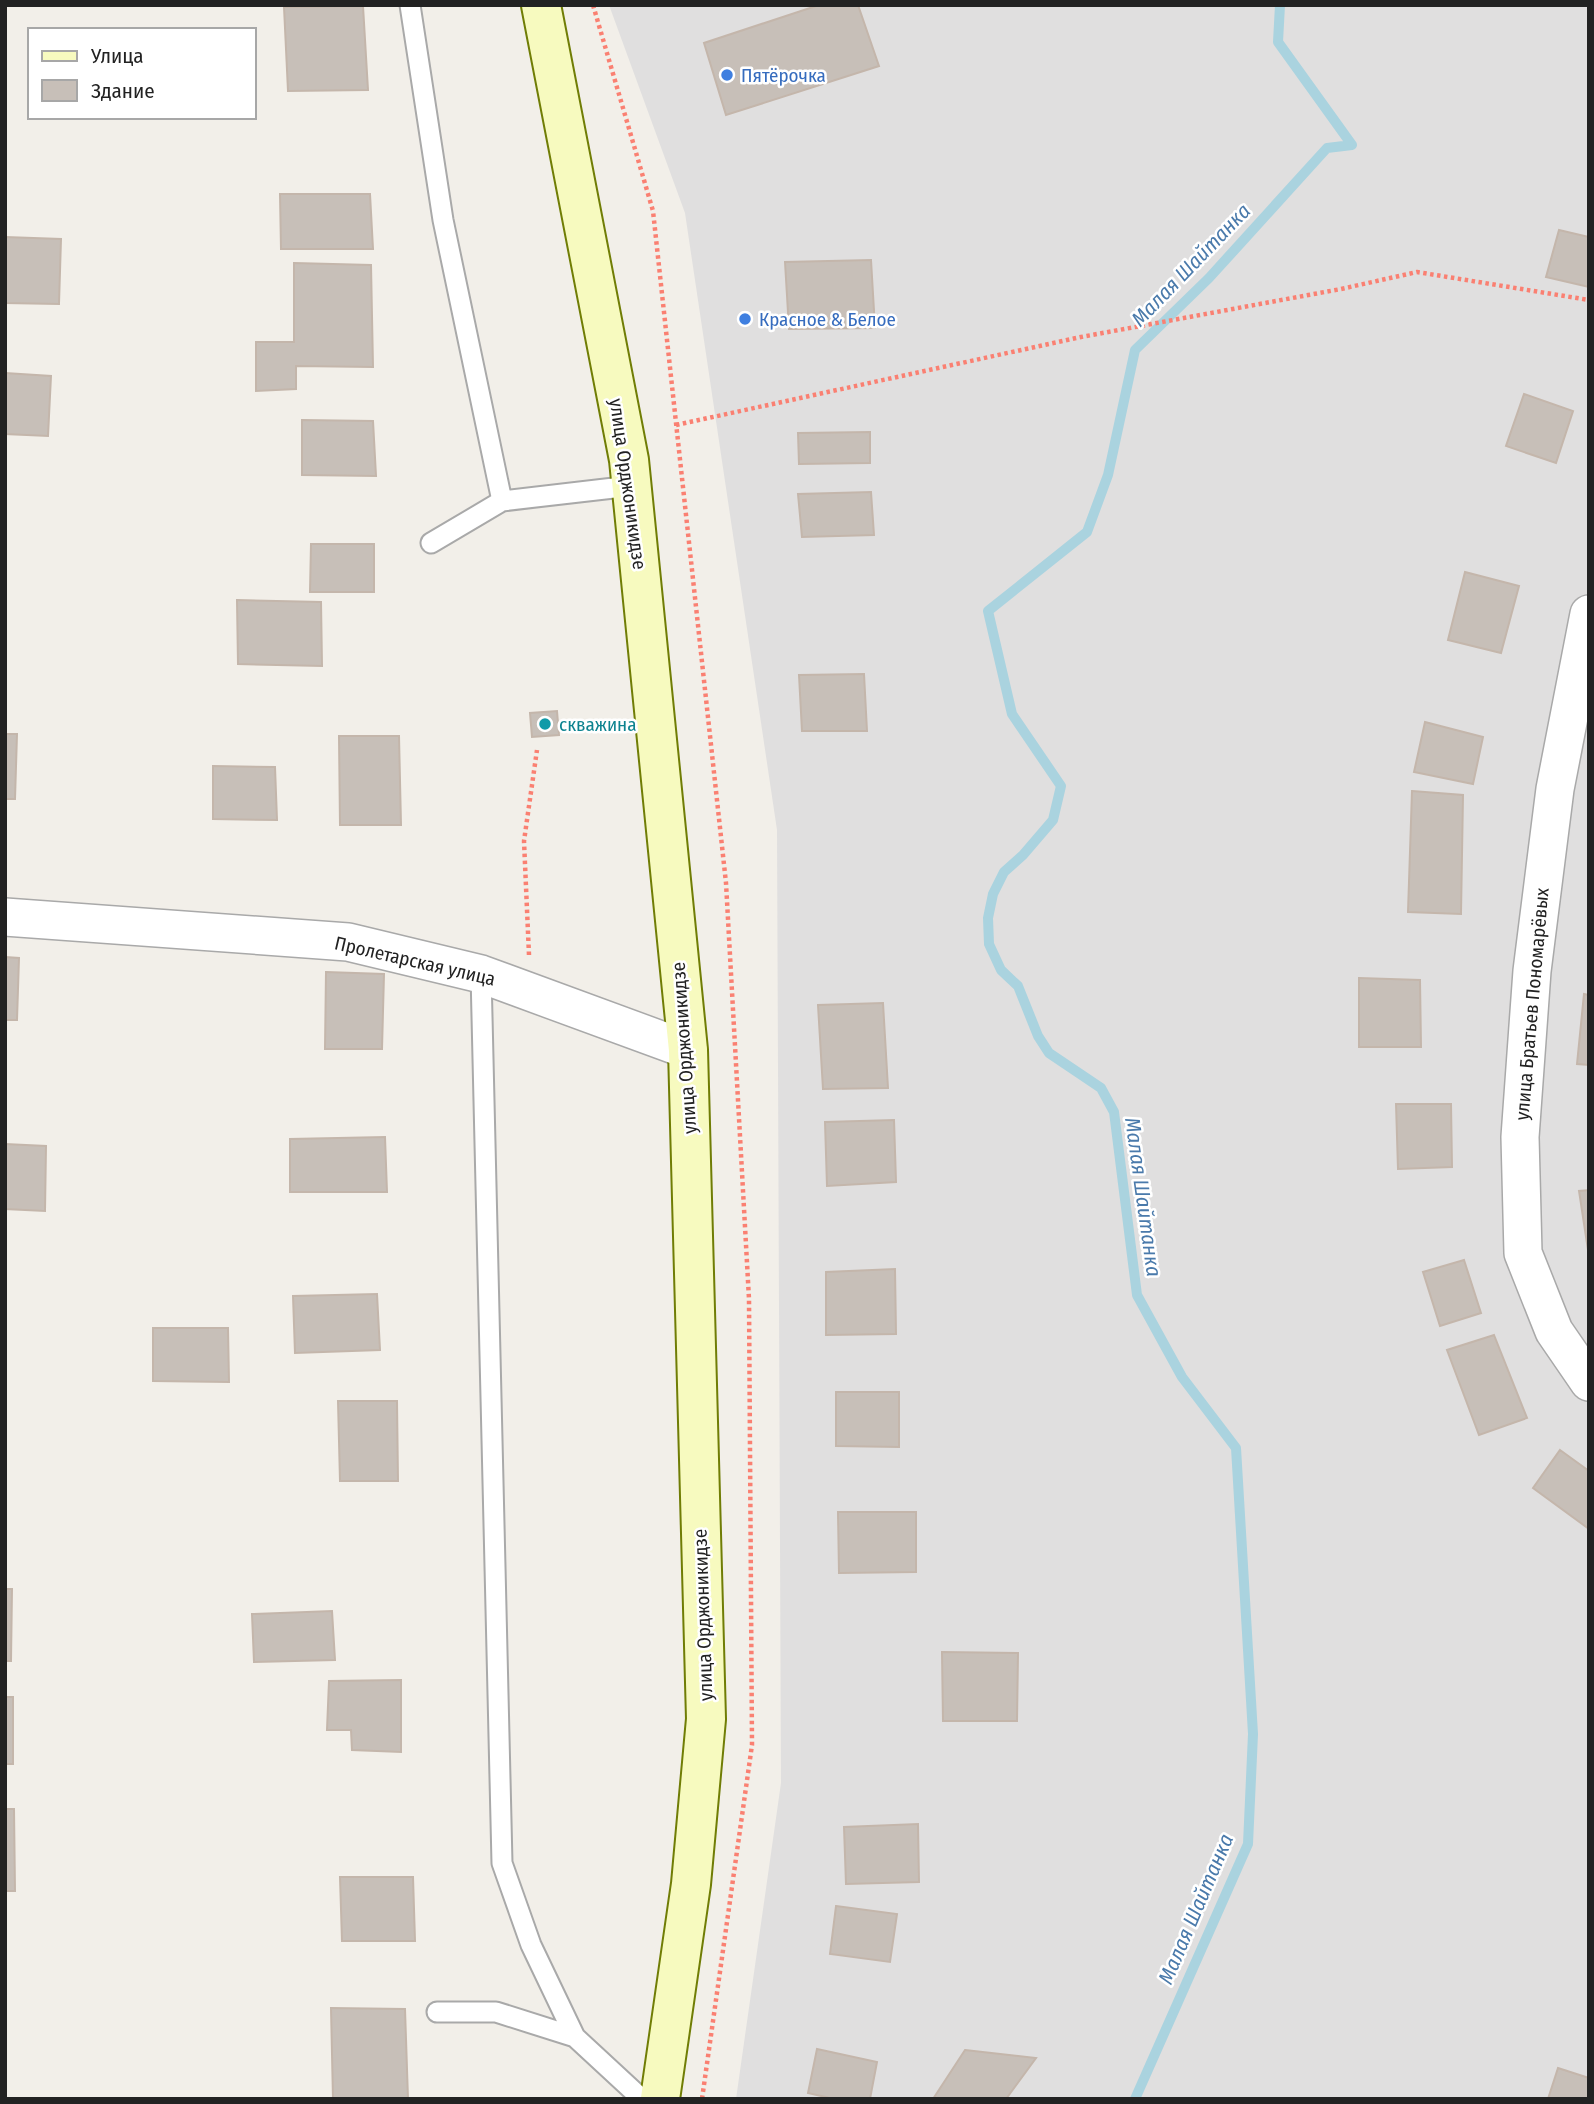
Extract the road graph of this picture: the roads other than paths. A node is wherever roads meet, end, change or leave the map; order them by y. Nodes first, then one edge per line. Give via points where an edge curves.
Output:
1 (410, 5) edge
2 (541, 5) edge
3 (631, 486) junction
4 (502, 501) junction
5 (431, 543) dead end
6 (1589, 614) edge
7 (5, 917) edge
8 (481, 974) junction
9 (688, 1050) junction
10 (1589, 1382) edge
11 (437, 2012) dead end
12 (575, 2037) junction
13 (642, 2099) edge
14 (660, 2099) edge

1 - 4 lane via 443,220
2 - 3 main road, улица Орджоникидзе
3 - 4 lane
3 - 9 main road, улица Орджоникидзе
4 - 5 lane
6 - 10 street, улица Братьев Пономарёвых via 1555,789 1532,971 1520,1137 1523,1253 1554,1331
7 - 8 street, Пролетарская улица via 348,942
8 - 9 street, Пролетарская улица
8 - 12 lane via 502,1863 531,1945
9 - 14 main road, улица Орджоникидзе via 706,1719 691,1884
11 - 12 lane via 496,2012
12 - 13 lane

